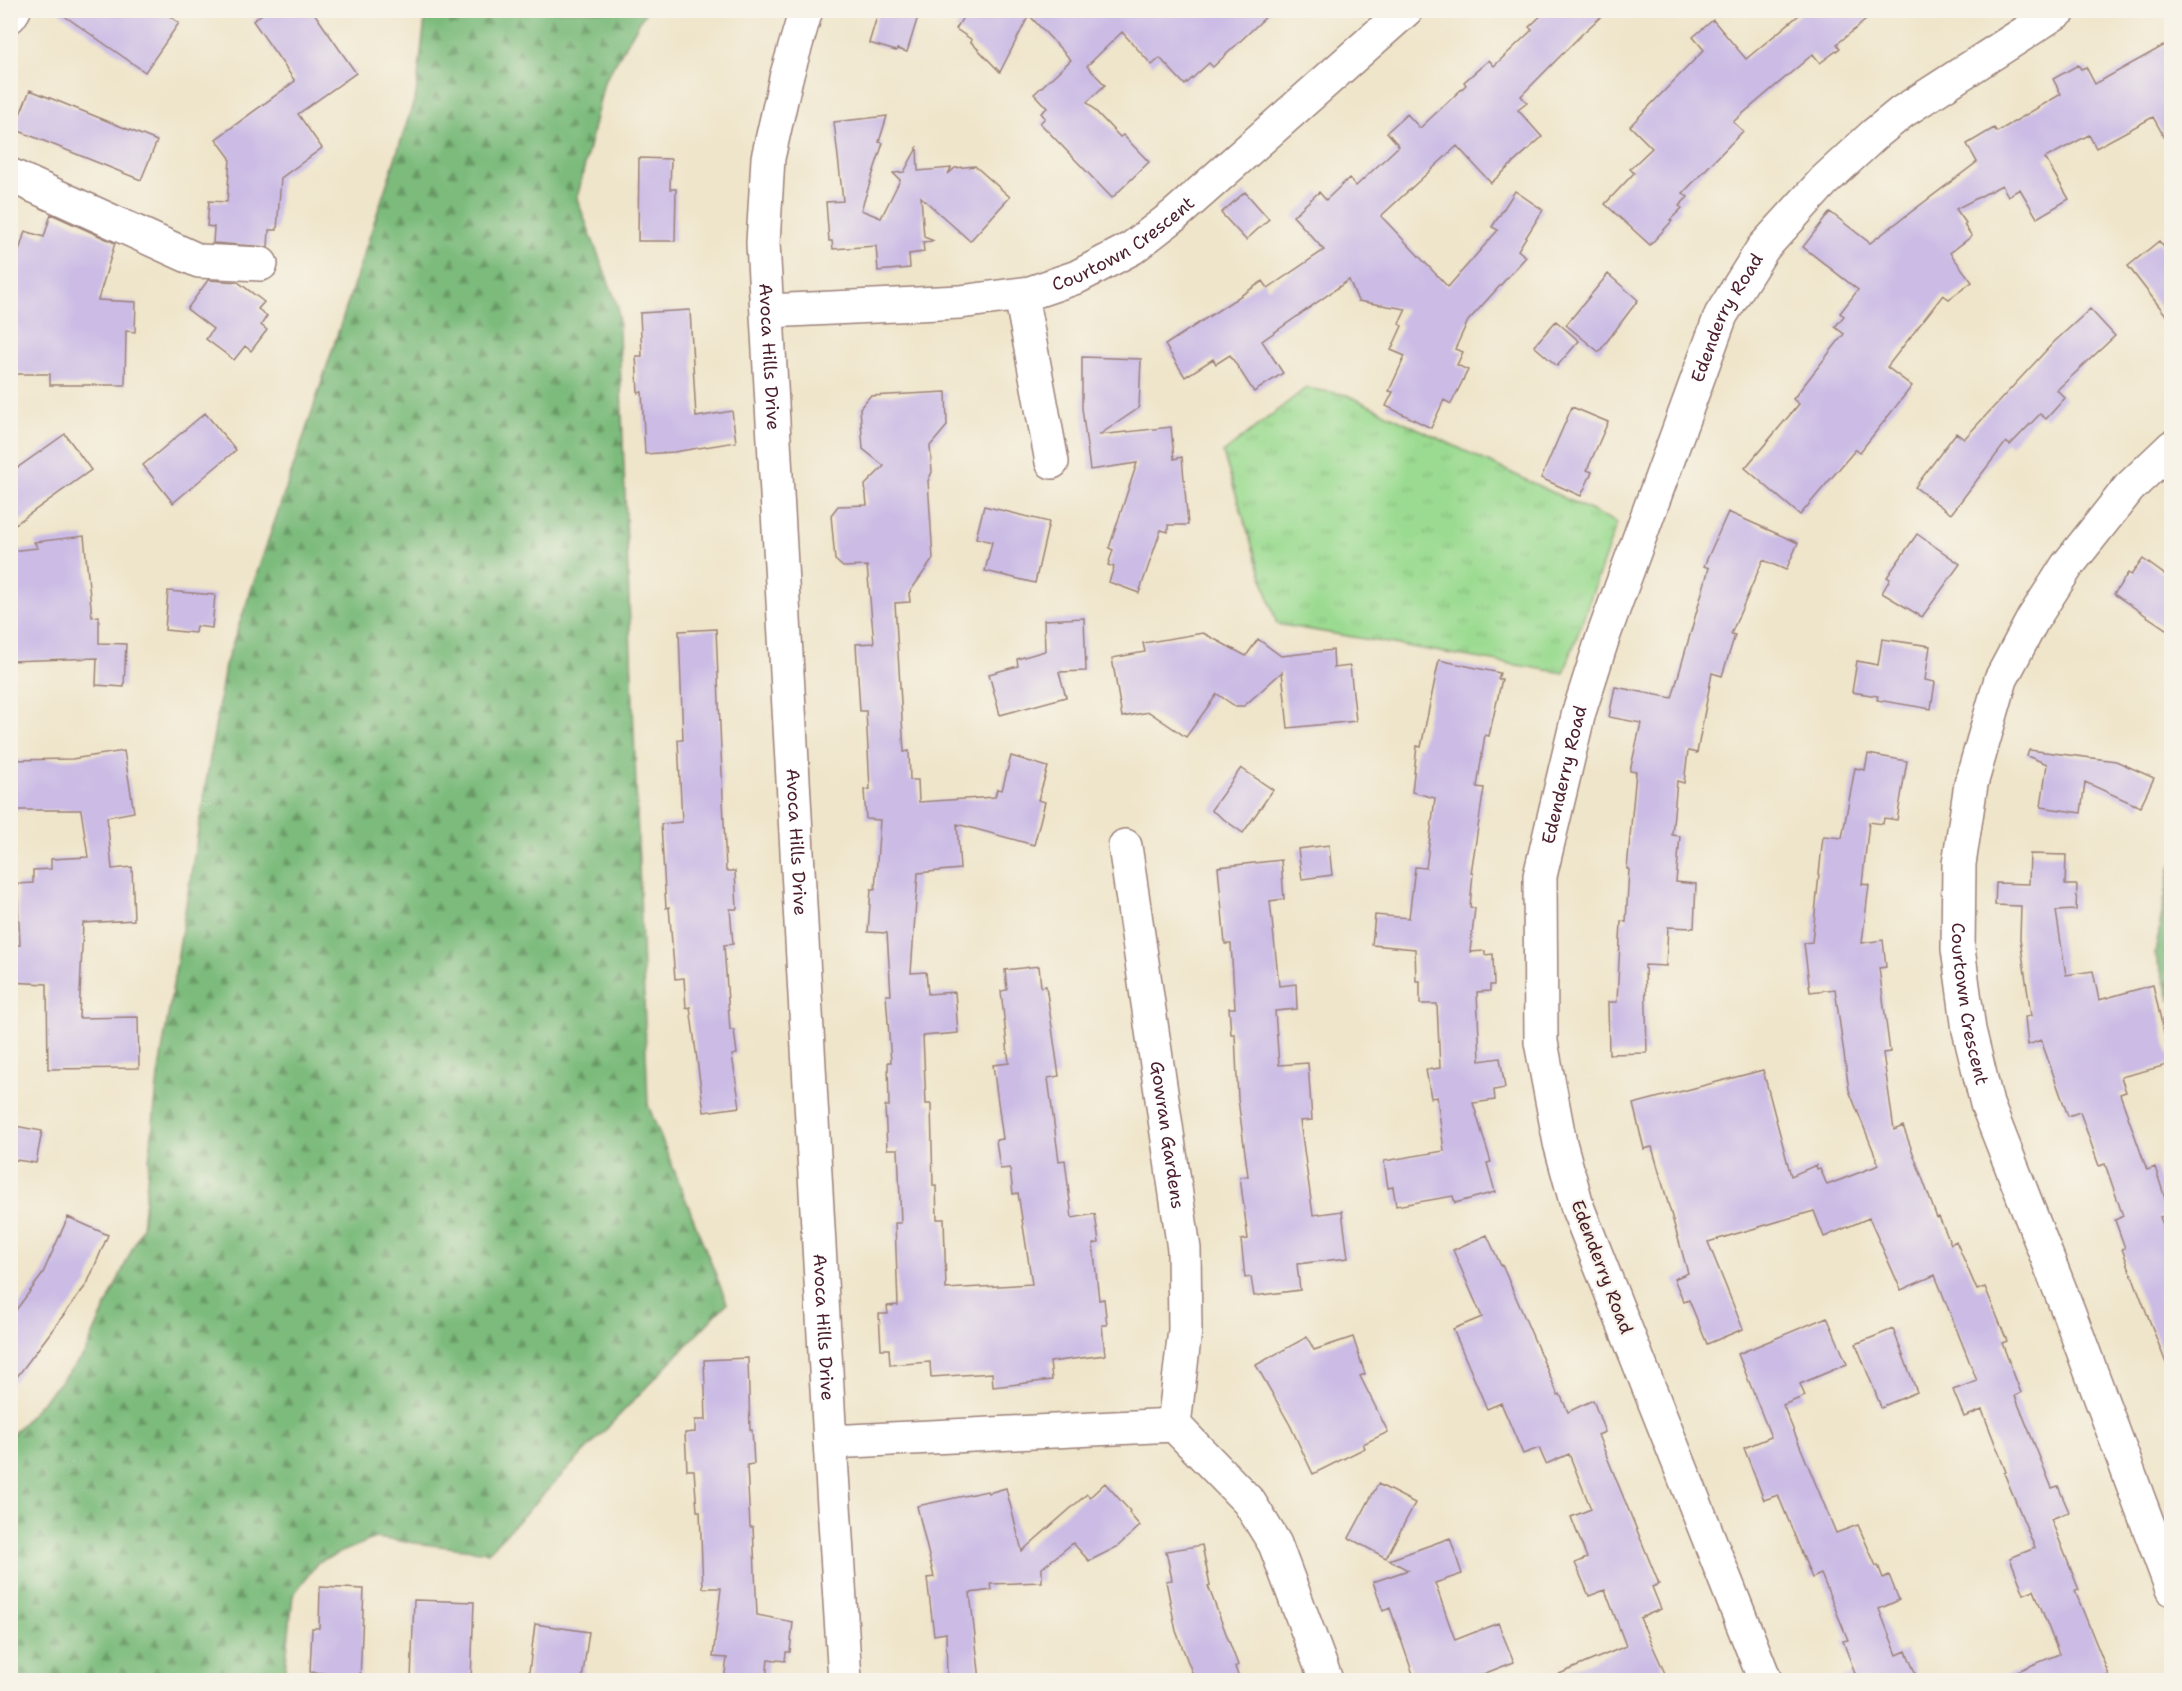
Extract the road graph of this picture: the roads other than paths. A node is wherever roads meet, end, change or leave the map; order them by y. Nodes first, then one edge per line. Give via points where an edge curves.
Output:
1 (14, 10) edge
2 (806, 10) edge
3 (1406, 10) edge
4 (2060, 10) edge
5 (10, 16) edge
6 (10, 175) edge
7 (261, 264) dead end
8 (1021, 295) junction
9 (768, 311) junction
10 (2172, 447) edge
11 (1052, 462) dead end
12 (1125, 846) dead end
13 (1174, 1425) junction
14 (830, 1442) junction
15 (2172, 1589) edge
16 (845, 1680) edge
17 (1326, 1680) edge
18 (1765, 1680) edge

1 - 5 street
2 - 9 street, Avoca Hills Drive via 768,158 763,243
3 - 8 street, Courtown Crescent via 1176,214 1132,248 1054,286
4 - 18 street, Edenderry Road via 1902,112 1875,134 1824,181 1763,248 1720,315 1602,637 1579,712 1540,876 1541,1042 1560,1143 1578,1209
6 - 7 street via 199,261
8 - 9 street, Courtown Crescent via 960,302
8 - 11 street
9 - 14 street, Avoca Hills Drive
10 - 15 street, Courtown Crescent via 2129,488 2067,566 2001,679 1970,795 1959,864 1958,949 1969,1030 1987,1104
12 - 13 street, Gowran Gardens via 1184,1249 1185,1330
13 - 14 street
13 - 17 street via 1249,1502 1275,1544
14 - 16 street, Avoca Hills Drive

